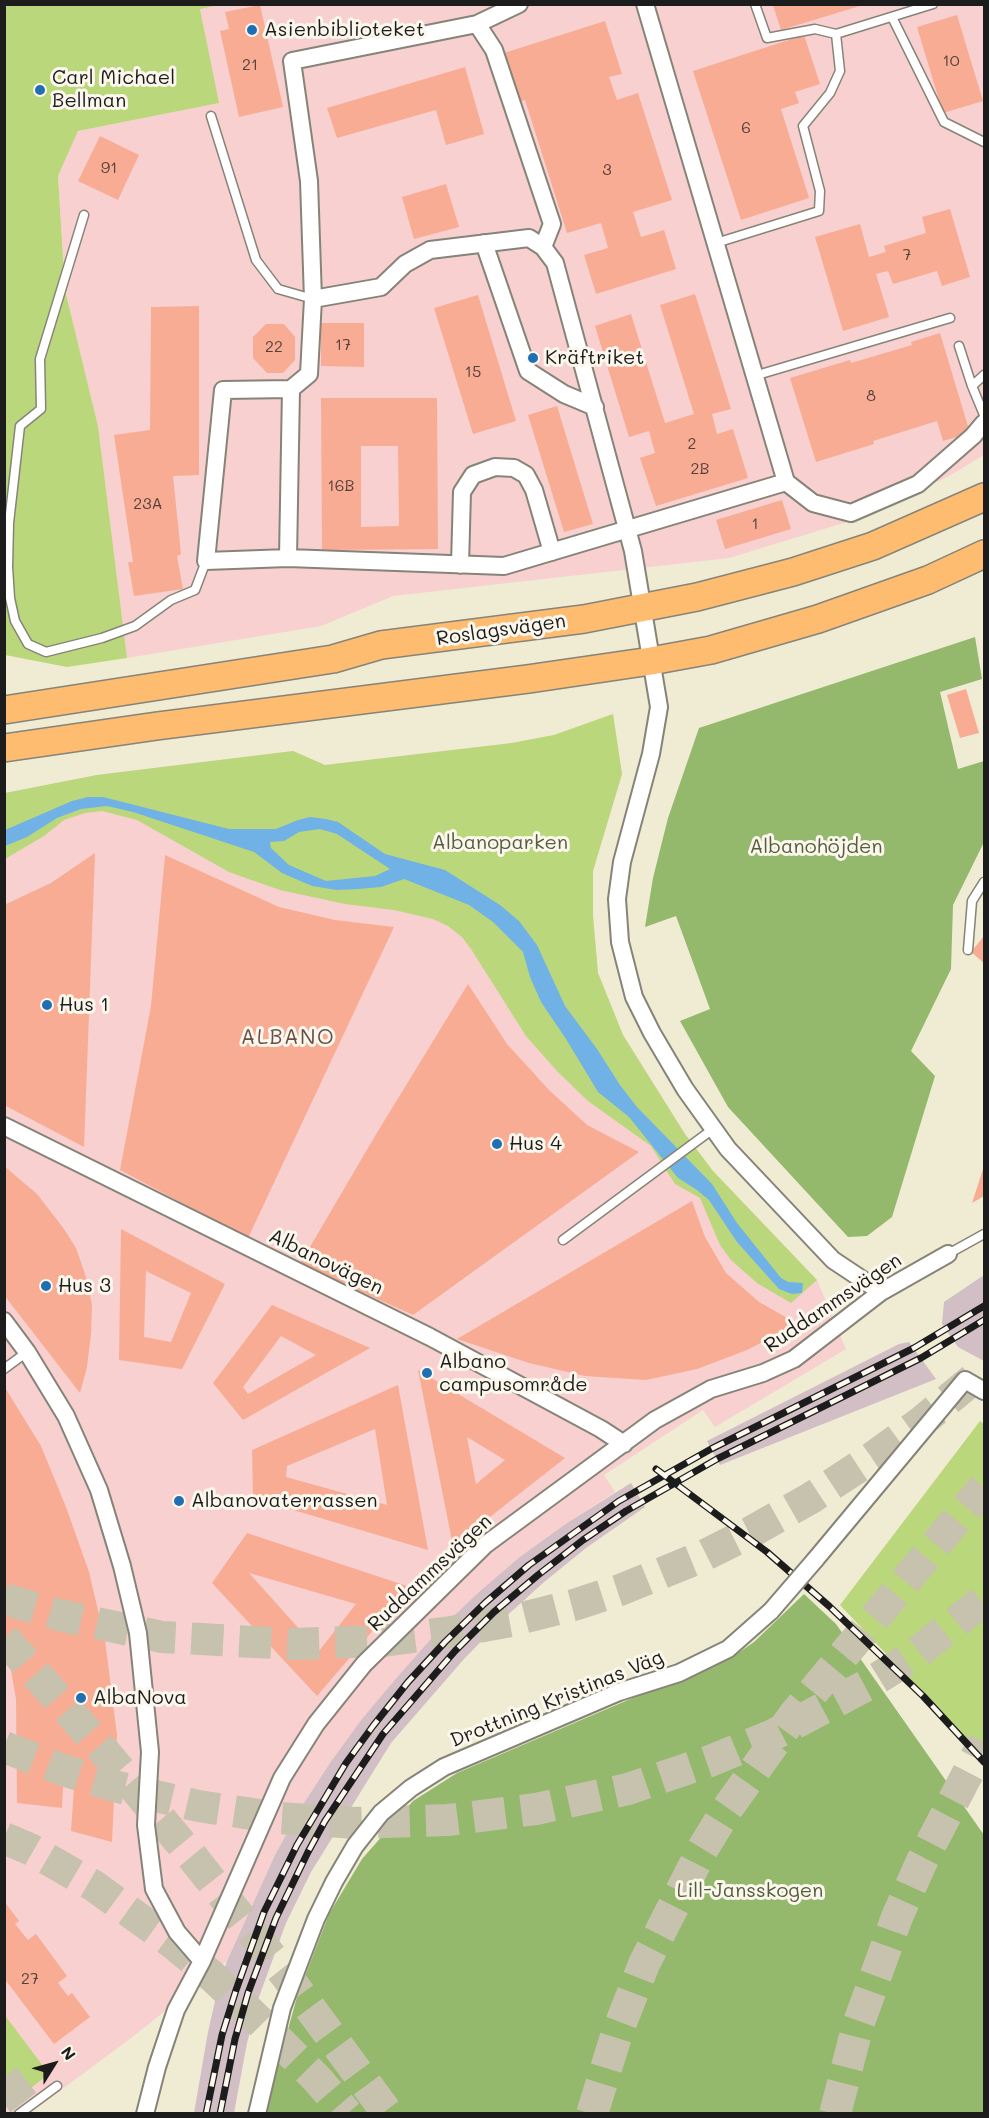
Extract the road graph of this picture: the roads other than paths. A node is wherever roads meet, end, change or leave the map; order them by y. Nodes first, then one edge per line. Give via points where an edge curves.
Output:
1 (519, 4) edge
2 (755, 4) edge
3 (933, 4) edge
4 (644, 6) edge
5 (497, 10) edge
6 (892, 17) junction
7 (477, 24) junction
8 (836, 34) junction
9 (212, 116) dead end
10 (984, 142) edge
11 (84, 215) dead end
12 (484, 243) junction
13 (716, 243) junction
14 (543, 247) junction
15 (312, 299) junction
16 (950, 318) dead end
17 (959, 346) dead end
18 (984, 375) edge
19 (754, 376) junction
20 (972, 386) junction
21 (291, 389) junction
22 (594, 407) junction
23 (984, 415) edge
24 (984, 423) edge
25 (786, 482) junction
26 (984, 497) edge
27 (627, 529) junction
28 (552, 552) junction
29 (984, 554) edge
30 (288, 558) junction
31 (206, 561) junction
32 (460, 565) junction
33 (643, 608) junction
34 (651, 661) junction
35 (4, 710) edge
36 (4, 748) edge
37 (984, 882) edge
38 (968, 950) dead end
39 (4, 1126) edge
40 (713, 1129) junction
41 (984, 1234) edge
42 (563, 1240) dead end
43 (948, 1254) joint
44 (881, 1292) junction
45 (4, 1321) edge
46 (27, 1352) junction
47 (4, 1369) edge
48 (984, 1391) edge
49 (624, 1444) junction
50 (202, 1961) junction
51 (57, 2086) dead end
52 (19, 2114) edge
53 (145, 2114) edge
54 (257, 2114) edge

1 - 5 street
2 - 8 lane via 767,38 815,29
3 - 6 lane
4 - 13 street
5 - 7 street
6 - 8 lane
6 - 10 lane via 944,122
7 - 14 street via 494,50 552,224
7 - 15 street via 292,61 309,182
8 - 13 lane via 840,71 830,93 802,126 820,191 819,211
9 - 15 lane via 256,260 278,289
11 - 31 lane via 40,359 41,409 20,426 9,523 8,567 15,621 28,644 46,652 102,638 135,626 171,600 195,591
12 - 14 street via 529,238
12 - 15 street via 430,250 405,264 381,287
12 - 22 street via 528,371
13 - 19 street
14 - 22 street via 555,262
15 - 21 street via 309,374
16 - 19 lane
17 - 20 lane
18 - 20 lane
19 - 25 street
20 - 23 lane
21 - 30 street
21 - 31 street via 223,390
22 - 27 street
24 - 25 street via 918,484 851,513 813,503
25 - 27 street
26 - 33 main road, Roslagsvägen via 873,546 793,572
27 - 28 street
27 - 33 street
28 - 32 street via 504,566
28 - 32 street via 534,490 526,476 514,468 495,467 473,475 462,492
29 - 34 main road via 928,580 818,619 711,650
30 - 31 street
30 - 32 street
33 - 34 street
33 - 35 main road, Roslagsvägen via 381,645 333,658
34 - 36 main road
34 - 40 street via 659,712 622,862 617,898 620,942 634,997 652,1034
37 - 38 lane via 972,901
39 - 49 street, Albanovägen via 430,1337
40 - 42 lane
40 - 44 street via 750,1174 833,1260
41 - 43 lane, Ruddammsvägen
43 - 44 street, Ruddammsvägen
44 - 49 street, Ruddammsvägen via 794,1359 711,1389 655,1420
45 - 46 street
46 - 47 lane
46 - 50 street via 66,1416 99,1490 122,1566 138,1633 150,1752 146,1825 154,1889 177,1932
48 - 54 street, Drottning Kristinas Väg, bridge via 965,1380 771,1611 728,1649 444,1767 381,1814 355,1846 316,1919 282,2008
49 - 50 street, Ruddammsvägen via 485,1545 364,1664 316,1724 282,1778
50 - 53 street, Ruddammsvägen via 176,2010
51 - 52 lane

